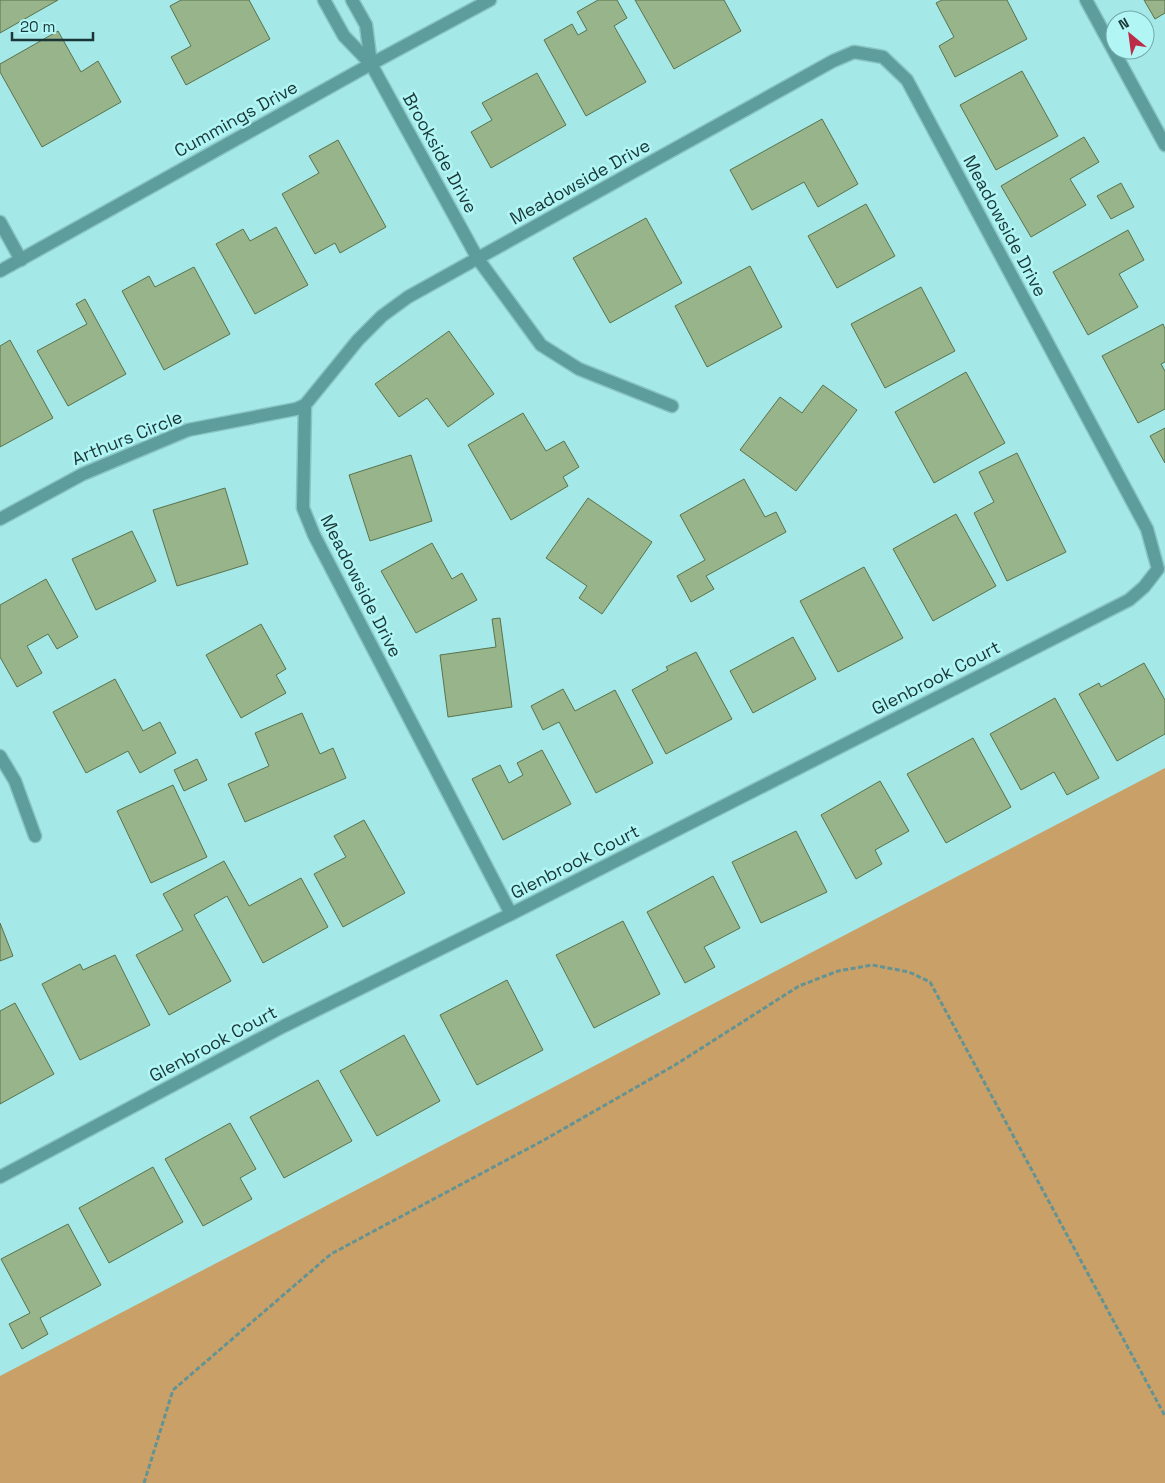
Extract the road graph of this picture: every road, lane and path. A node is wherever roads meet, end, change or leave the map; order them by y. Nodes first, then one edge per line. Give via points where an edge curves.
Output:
1 (324, 0) edge
2 (352, 0) edge
3 (490, 0) edge
4 (1086, 0) edge
5 (371, 64) junction
6 (1165, 145) edge
7 (0, 222) edge
8 (478, 259) junction
9 (21, 260) junction
10 (0, 271) edge
11 (304, 405) junction
12 (672, 406) dead end
13 (0, 519) edge
14 (1158, 569) joint
15 (0, 756) edge
16 (35, 836) dead end
17 (511, 914) junction
18 (0, 1177) edge
19 (1165, 1416) edge
20 (144, 1483) edge

1 - 5 street, Brookside Drive via 344,36
2 - 5 street, Brookside Drive via 366,25
3 - 5 street, Cummings Drive
4 - 6 street
5 - 8 street, Brookside Drive
5 - 9 street, Cummings Drive
7 - 9 street
8 - 11 street, Meadowside Drive via 408,297 382,316
8 - 12 street, Brookside Drive via 541,345 579,369
8 - 14 street, Meadowside Drive via 833,61 854,52 883,57 907,80 1147,529
9 - 10 street, Cummings Drive
11 - 13 street, Arthurs Circle via 188,430 83,474
11 - 17 street, Meadowside Drive via 303,508 314,535
14 - 17 street, Glenbrook Court via 1129,600
15 - 16 street via 15,781
17 - 18 street, Glenbrook Court via 284,1026
19 - 20 path via 930,982 909,972 872,965 838,970 799,986 675,1065 544,1140 330,1254 173,1390

